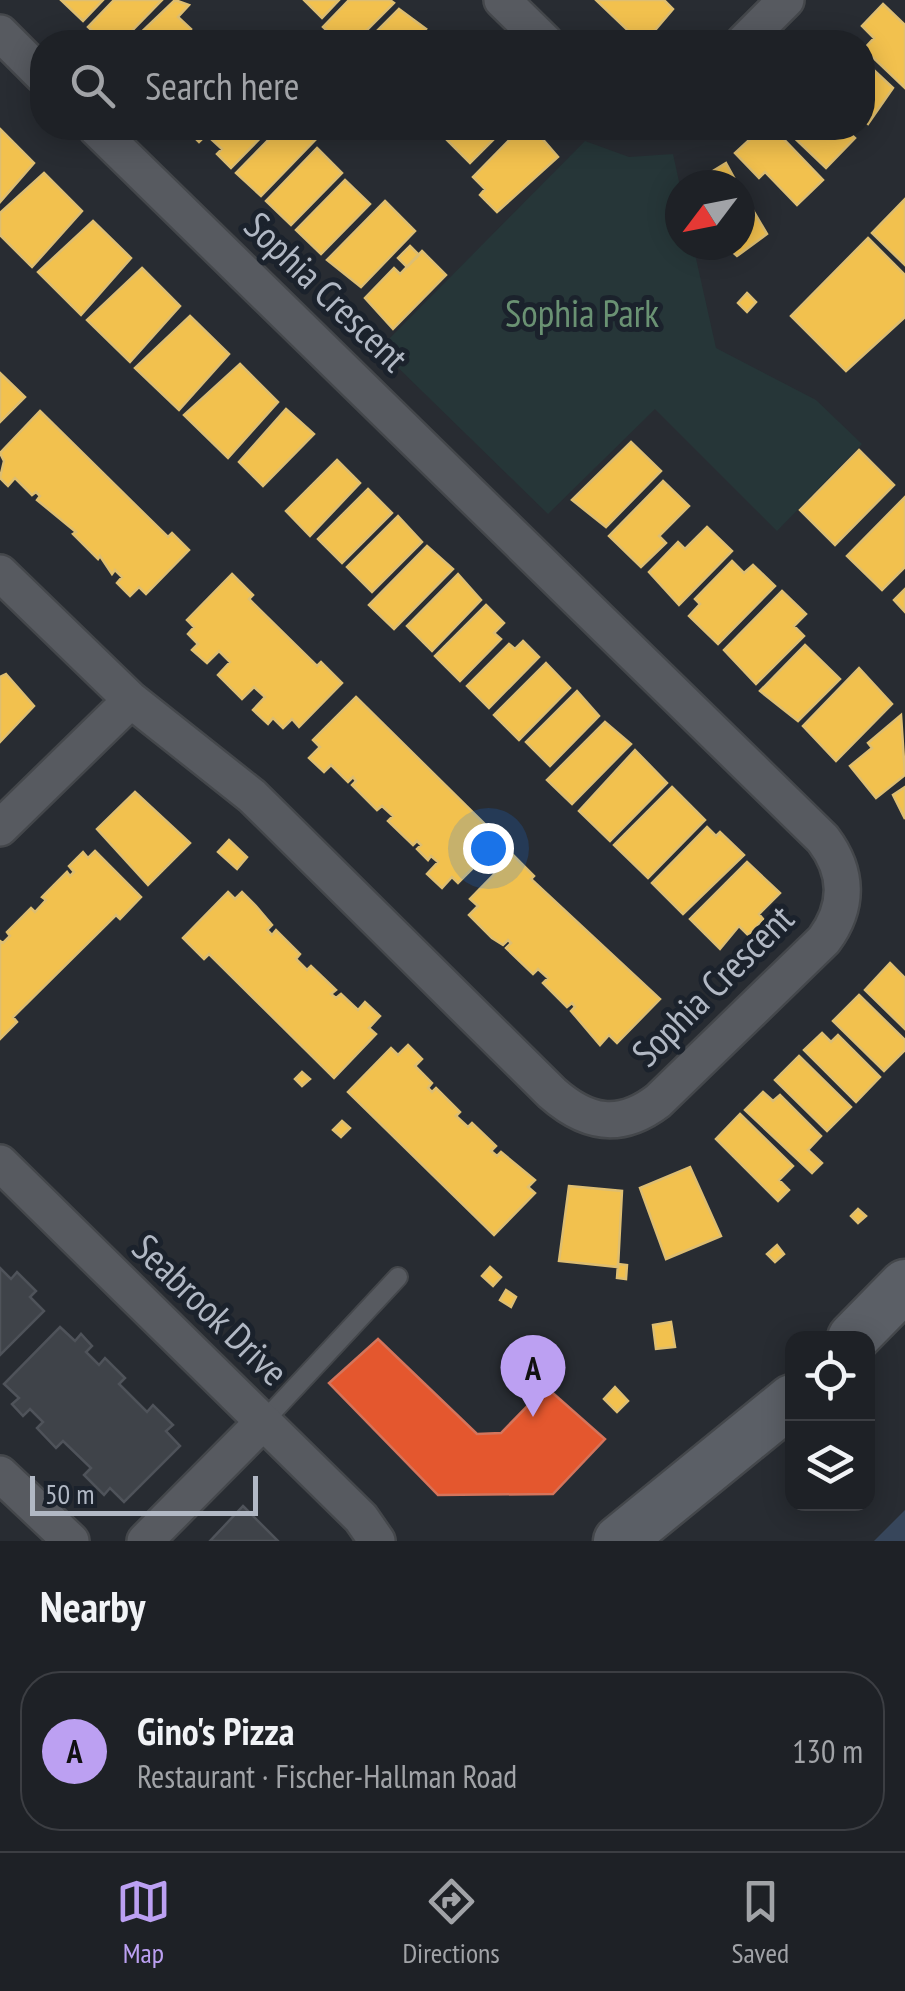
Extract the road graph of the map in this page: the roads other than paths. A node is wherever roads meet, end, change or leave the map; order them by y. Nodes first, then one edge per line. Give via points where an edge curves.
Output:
1 (502, 0) edge
2 (786, 0) edge
3 (533, 30) edge
4 (756, 30) edge
5 (0, 34) edge
6 (30, 63) edge
7 (108, 140) edge
8 (0, 573) edge
9 (131, 700) junction
10 (0, 828) edge
11 (0, 1163) edge
12 (398, 1278) dead end
13 (905, 1285) edge
14 (860, 1331) edge
15 (785, 1406) edge
16 (785, 1409) edge
17 (263, 1422) junction
18 (0, 1474) edge
19 (369, 1530) edge
20 (70, 1541) edge
21 (146, 1541) edge
22 (406, 1541) edge
23 (619, 1541) edge
24 (677, 1541) edge

1 - 3 street
2 - 4 street
5 - 6 street
7 - 9 street, Sophia Crescent via 823,839 842,873 840,912 824,940 658,1101 639,1115 602,1121 561,1100 252,796
8 - 9 street, Sophia Crescent
9 - 10 street
11 - 17 street, Seabrook Drive
12 - 17 lane
13 - 14 main road
15 - 23 main road
16 - 24 main road
17 - 19 street, Seabrook Drive
17 - 21 street
18 - 20 street
19 - 22 street, Seabrook Drive

